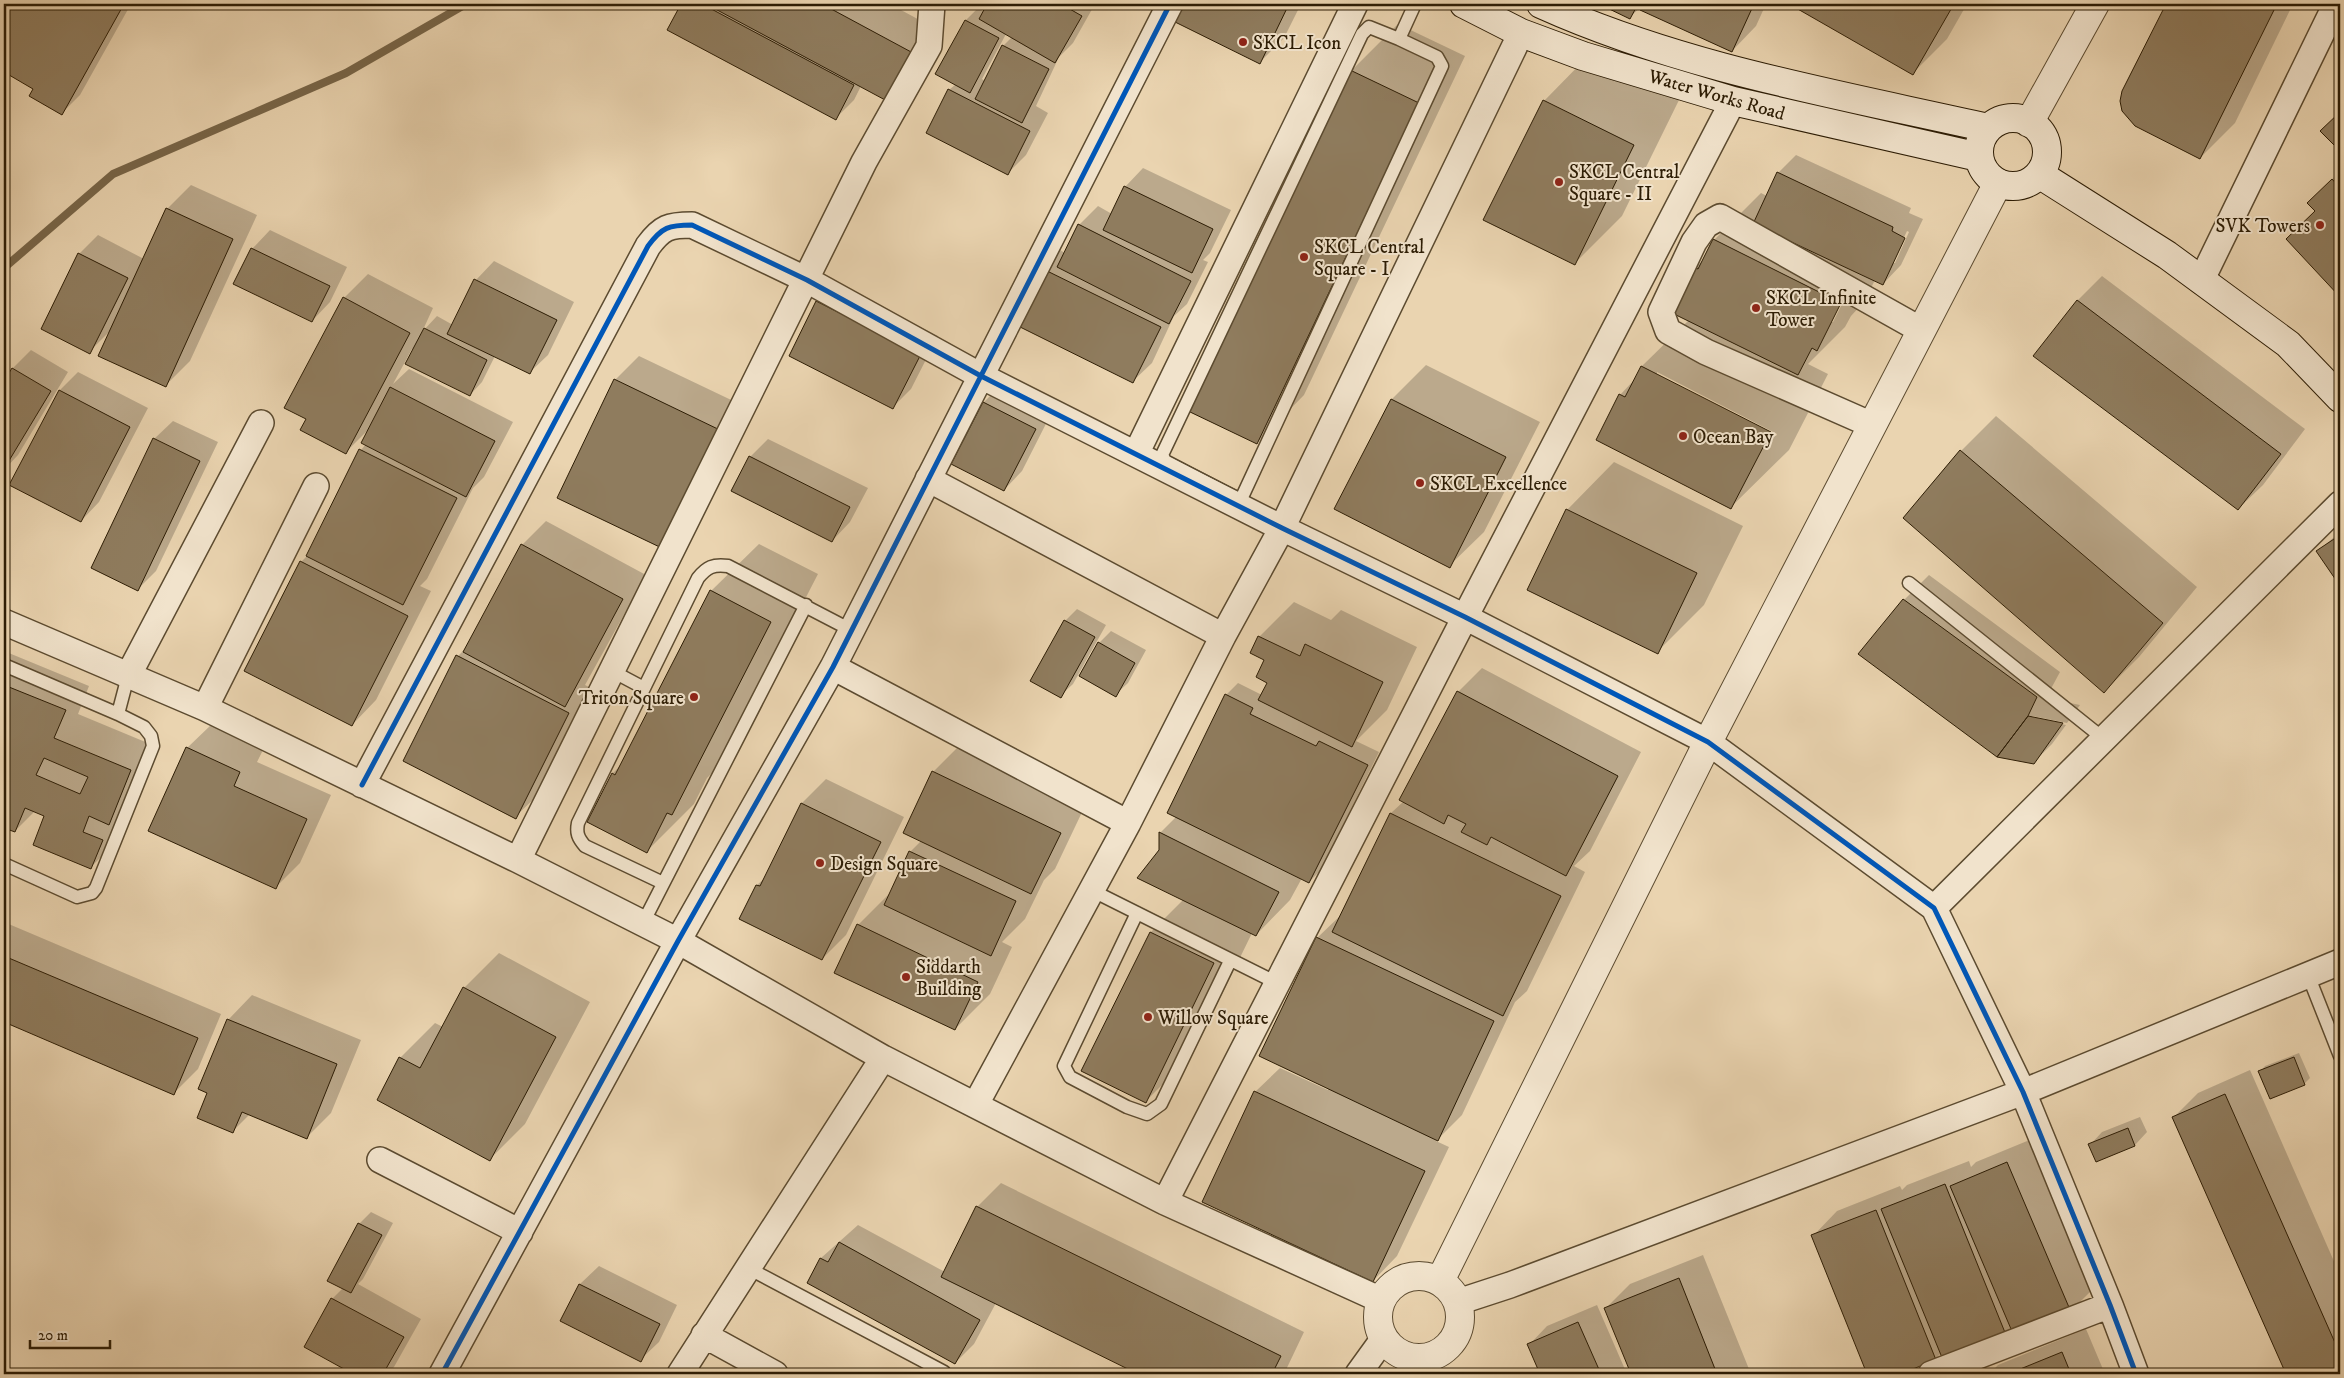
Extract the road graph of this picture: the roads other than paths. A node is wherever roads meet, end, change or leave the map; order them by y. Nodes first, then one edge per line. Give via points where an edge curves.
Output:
1 (932, 4) edge
2 (1170, 4) edge
3 (1355, 4) edge
4 (1415, 4) edge
5 (1464, 4) edge
6 (1541, 4) edge
7 (2095, 4) edge
8 (2336, 4) edge
9 (1596, 27) junction
10 (1521, 33) junction
11 (1399, 39) junction
12 (1583, 56) junction
13 (1733, 101) junction
14 (2029, 123) junction
15 (1988, 128) junction
16 (1979, 157) junction
17 (2039, 174) junction
18 (1998, 183) junction
19 (807, 280) junction
20 (2202, 281) junction
21 (1922, 330) junction
22 (981, 376) junction
23 (2340, 398) edge
24 (261, 423) dead end
25 (1872, 425) junction
26 (1136, 454) junction
27 (928, 480) junction
28 (316, 486) dead end
29 (2340, 504) edge
30 (1282, 528) junction
31 (1909, 583) dead end
32 (806, 606) junction
33 (1465, 616) junction
34 (4, 622) edge
35 (851, 630) junction
36 (1223, 636) junction
37 (4, 665) edge
38 (833, 667) junction
39 (612, 671) junction
40 (128, 676) junction
41 (644, 688) junction
42 (205, 708) junction
43 (118, 714) junction
44 (2104, 739) junction
45 (1708, 742) junction
46 (362, 785) junction
47 (1128, 822) junction
48 (518, 860) junction
49 (4, 864) edge
50 (663, 883) junction
51 (1091, 890) junction
52 (1934, 908) junction
53 (1137, 913) junction
54 (643, 923) junction
55 (678, 941) junction
56 (1230, 961) junction
57 (2340, 962) edge
58 (2308, 975) junction
59 (1277, 983) junction
60 (2340, 1056) edge
61 (883, 1058) junction
62 (2023, 1092) junction
63 (976, 1104) junction
64 (380, 1160) dead end
65 (1165, 1202) junction
66 (520, 1232) junction
67 (748, 1268) junction
68 (1440, 1281) junction
69 (1381, 1300) junction
70 (1458, 1302) junction
71 (2110, 1305) junction
72 (704, 1335) junction
73 (1384, 1338) junction
74 (1440, 1364) edge
75 (944, 1372) dead end
76 (442, 1374) edge
77 (680, 1374) edge
78 (775, 1374) edge
79 (1358, 1374) edge
80 (1931, 1374) edge
81 (2136, 1374) edge

1 - 19 street via 929,46 864,162
2 - 22 street
3 - 26 street
4 - 11 lane
5 - 10 main road, Water Works Road
6 - 9 main road, Water Works Road
7 - 14 main road
8 - 20 street
9 - 12 main road
9 - 15 main road, Water Works Road via 1738,72
10 - 12 main road, Water Works Road
10 - 30 street
11 - 11 lane via 1369,27 1362,34 1163,452 1165,461 1236,498 1242,498 1441,70 1437,57
12 - 13 main road, Water Works Road
13 - 16 main road, Water Works Road
13 - 33 street
14 - 15 main road via 2019,118 2008,118
14 - 17 main road via 2037,128 2046,146 2044,165
15 - 16 main road via 1982,136
16 - 18 main road via 1982,168
17 - 18 main road via 2020,185
17 - 20 main road via 2167,254
18 - 21 main road
19 - 22 street
19 - 39 street
19 - 46 street via 692,225 672,225 658,233 648,246
20 - 23 main road via 2288,344
21 - 25 main road
21 - 25 street via 1720,217 1706,225 1694,242 1661,312 1668,331 1706,352
22 - 26 street
22 - 27 street
24 - 40 street
25 - 45 main road
26 - 30 street
27 - 35 street
27 - 36 street
28 - 42 street
29 - 44 street
30 - 33 street
30 - 36 street
31 - 44 lane
32 - 35 lane
32 - 41 lane via 728,566 706,569 698,578
32 - 50 lane
33 - 45 street
33 - 59 street
34 - 40 street
35 - 38 street
36 - 47 street
37 - 43 lane
38 - 47 street
38 - 55 street
39 - 41 lane
39 - 48 street
40 - 42 street
40 - 43 lane
41 - 50 lane via 576,832 585,846
42 - 46 street
43 - 49 lane via 144,727 153,746 96,888 92,893 77,897
44 - 52 street
45 - 52 street
45 - 68 main road
46 - 48 street
47 - 51 street
48 - 54 street
50 - 54 lane
51 - 53 lane
51 - 63 street
52 - 62 street
53 - 56 lane
53 - 56 lane via 1064,1066 1070,1077 1126,1107 1147,1114 1161,1104
54 - 55 street
55 - 61 street
55 - 66 street
56 - 59 lane
57 - 58 street
58 - 60 lane
58 - 62 street
59 - 65 street
61 - 63 street
61 - 67 street
62 - 70 street
62 - 71 street
63 - 65 street
64 - 66 street
65 - 69 street
66 - 76 street
67 - 72 street
67 - 75 lane
68 - 69 main road via 1412,1276 1399,1281
68 - 70 main road
69 - 73 main road via 1379,1326
70 - 74 main road via 1459,1330
71 - 80 street
71 - 81 street
72 - 77 street
72 - 78 street
73 - 74 main road via 1404,1355 1431,1357
73 - 79 street

